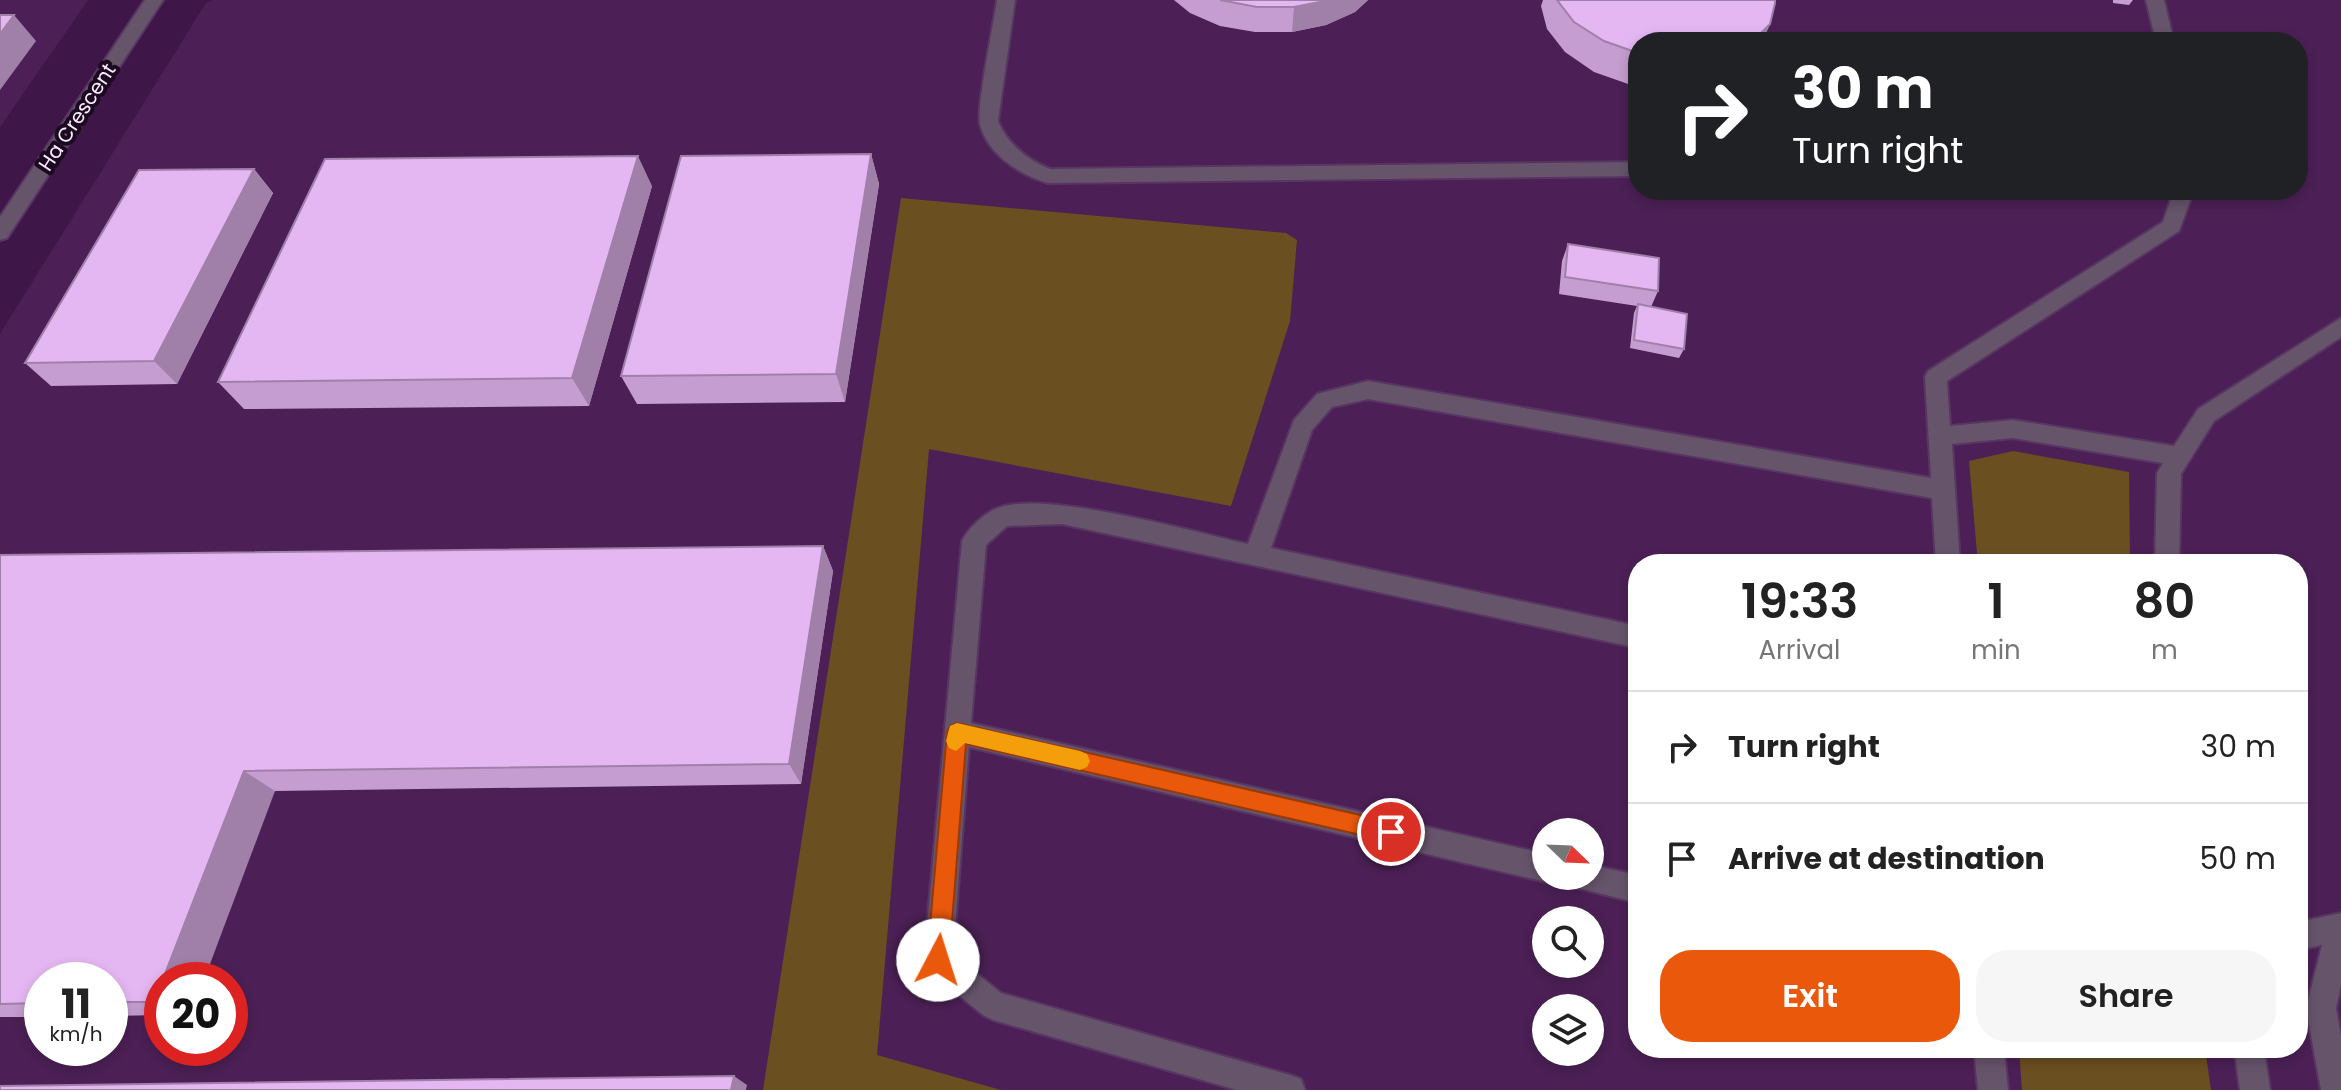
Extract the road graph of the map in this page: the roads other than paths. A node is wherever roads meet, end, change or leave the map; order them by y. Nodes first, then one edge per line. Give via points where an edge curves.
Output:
1 (154, 0) edge
2 (1006, 0) edge
3 (2155, 0) edge
4 (2163, 32) edge
5 (1628, 169) edge
6 (2181, 200) edge
7 (0, 233) edge
8 (2341, 326) edge
9 (1940, 436) junction
10 (2180, 456) junction
11 (1944, 490) junction
12 (1947, 554) edge
13 (2167, 554) edge
14 (1256, 556) junction
15 (1628, 635) edge
16 (957, 732) junction
17 (1532, 865) edge
18 (1604, 881) edge
19 (1628, 887) edge
20 (2341, 927) edge
21 (2308, 934) edge
22 (1990, 1058) edge
23 (2250, 1058) edge
24 (1290, 1090) edge
25 (1993, 1090) edge
26 (2255, 1090) edge
27 (2336, 1090) edge

1 - 7 street, Ha Crescent
2 - 5 street via 988,121 1008,153 1048,176
3 - 4 street
6 - 9 street via 2172,226 1936,377
8 - 10 street via 2206,415
9 - 10 street via 2013,429
9 - 11 street
10 - 13 street via 2169,473
11 - 12 street
11 - 14 street via 1368,390 1325,400 1302,426
14 - 15 street
14 - 16 street via 1062,514 1002,516 974,541
16 - 17 street
16 - 24 street via 938,960 993,1005
18 - 19 street
20 - 21 street
20 - 27 street via 2321,1008
22 - 25 street
23 - 26 street

